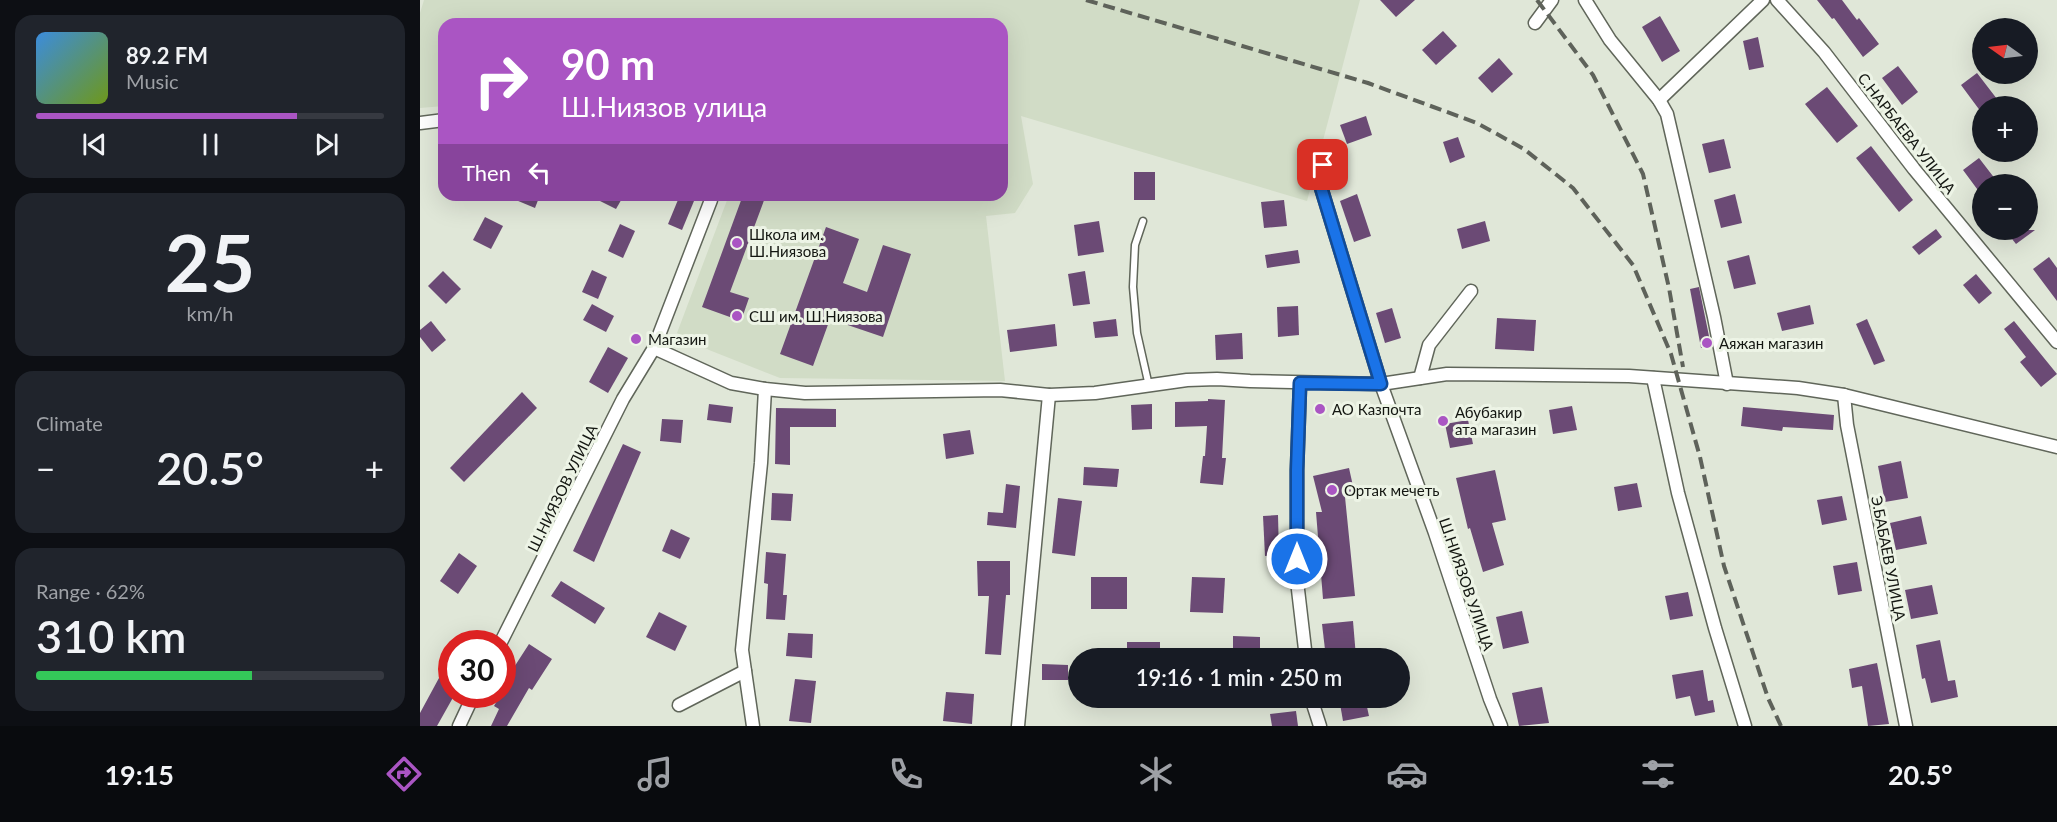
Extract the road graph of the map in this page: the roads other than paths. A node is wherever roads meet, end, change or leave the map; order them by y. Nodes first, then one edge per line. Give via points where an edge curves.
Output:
1 (1552, 0) edge
2 (1585, 0) edge
3 (1763, 0) edge
4 (1777, 0) edge
5 (1535, 23) dead end
6 (1659, 100) junction
7 (438, 121) edge
8 (420, 123) edge
9 (1323, 165) dead end
10 (711, 201) edge
11 (1143, 221) dead end
12 (1471, 291) dead end
13 (2057, 342) edge
14 (654, 348) junction
15 (1420, 378) junction
16 (1653, 378) junction
17 (1300, 383) junction
18 (1381, 384) junction
19 (1727, 384) junction
20 (1150, 386) junction
21 (765, 389) junction
22 (1049, 395) junction
23 (1844, 395) junction
24 (2057, 447) edge
25 (507, 630) edge
26 (1305, 648) edge
27 (745, 671) junction
28 (679, 705) dead end
29 (467, 708) edge
30 (1314, 708) edge
31 (459, 726) edge
32 (753, 726) edge
33 (1018, 726) edge
34 (1320, 726) edge
35 (1501, 726) edge
36 (1745, 726) edge
37 (1906, 726) edge

1 - 5 street
2 - 6 street via 1610,40
3 - 6 street
4 - 13 street, С.НАРБАЕВА УЛИЦА via 1824,52 1914,169
6 - 19 street via 1672,132
7 - 8 street
9 - 18 street, Ш.НИЯЗОВ УЛИЦА via 1319,181
10 - 14 street, Ш.НИЯЗОВ УЛИЦА
11 - 20 lane via 1135,245 1133,287 1137,333
12 - 15 street via 1429,345
14 - 21 street via 731,383
14 - 25 street, Ш.НИЯЗОВ УЛИЦА via 623,399
15 - 16 street via 1447,374
15 - 18 street
16 - 19 street
16 - 36 street via 1678,493
17 - 18 street
17 - 20 street via 1217,379
17 - 26 street via 1297,581
18 - 35 street, Ш.НИЯЗОВ УЛИЦА
19 - 23 street
20 - 22 street
21 - 22 street via 806,393 1000,390
21 - 27 street via 742,650
22 - 33 street
23 - 24 street
23 - 37 street, Э.БАБАЕВ УЛИЦА
27 - 28 street
27 - 32 street
29 - 31 street
30 - 34 street

